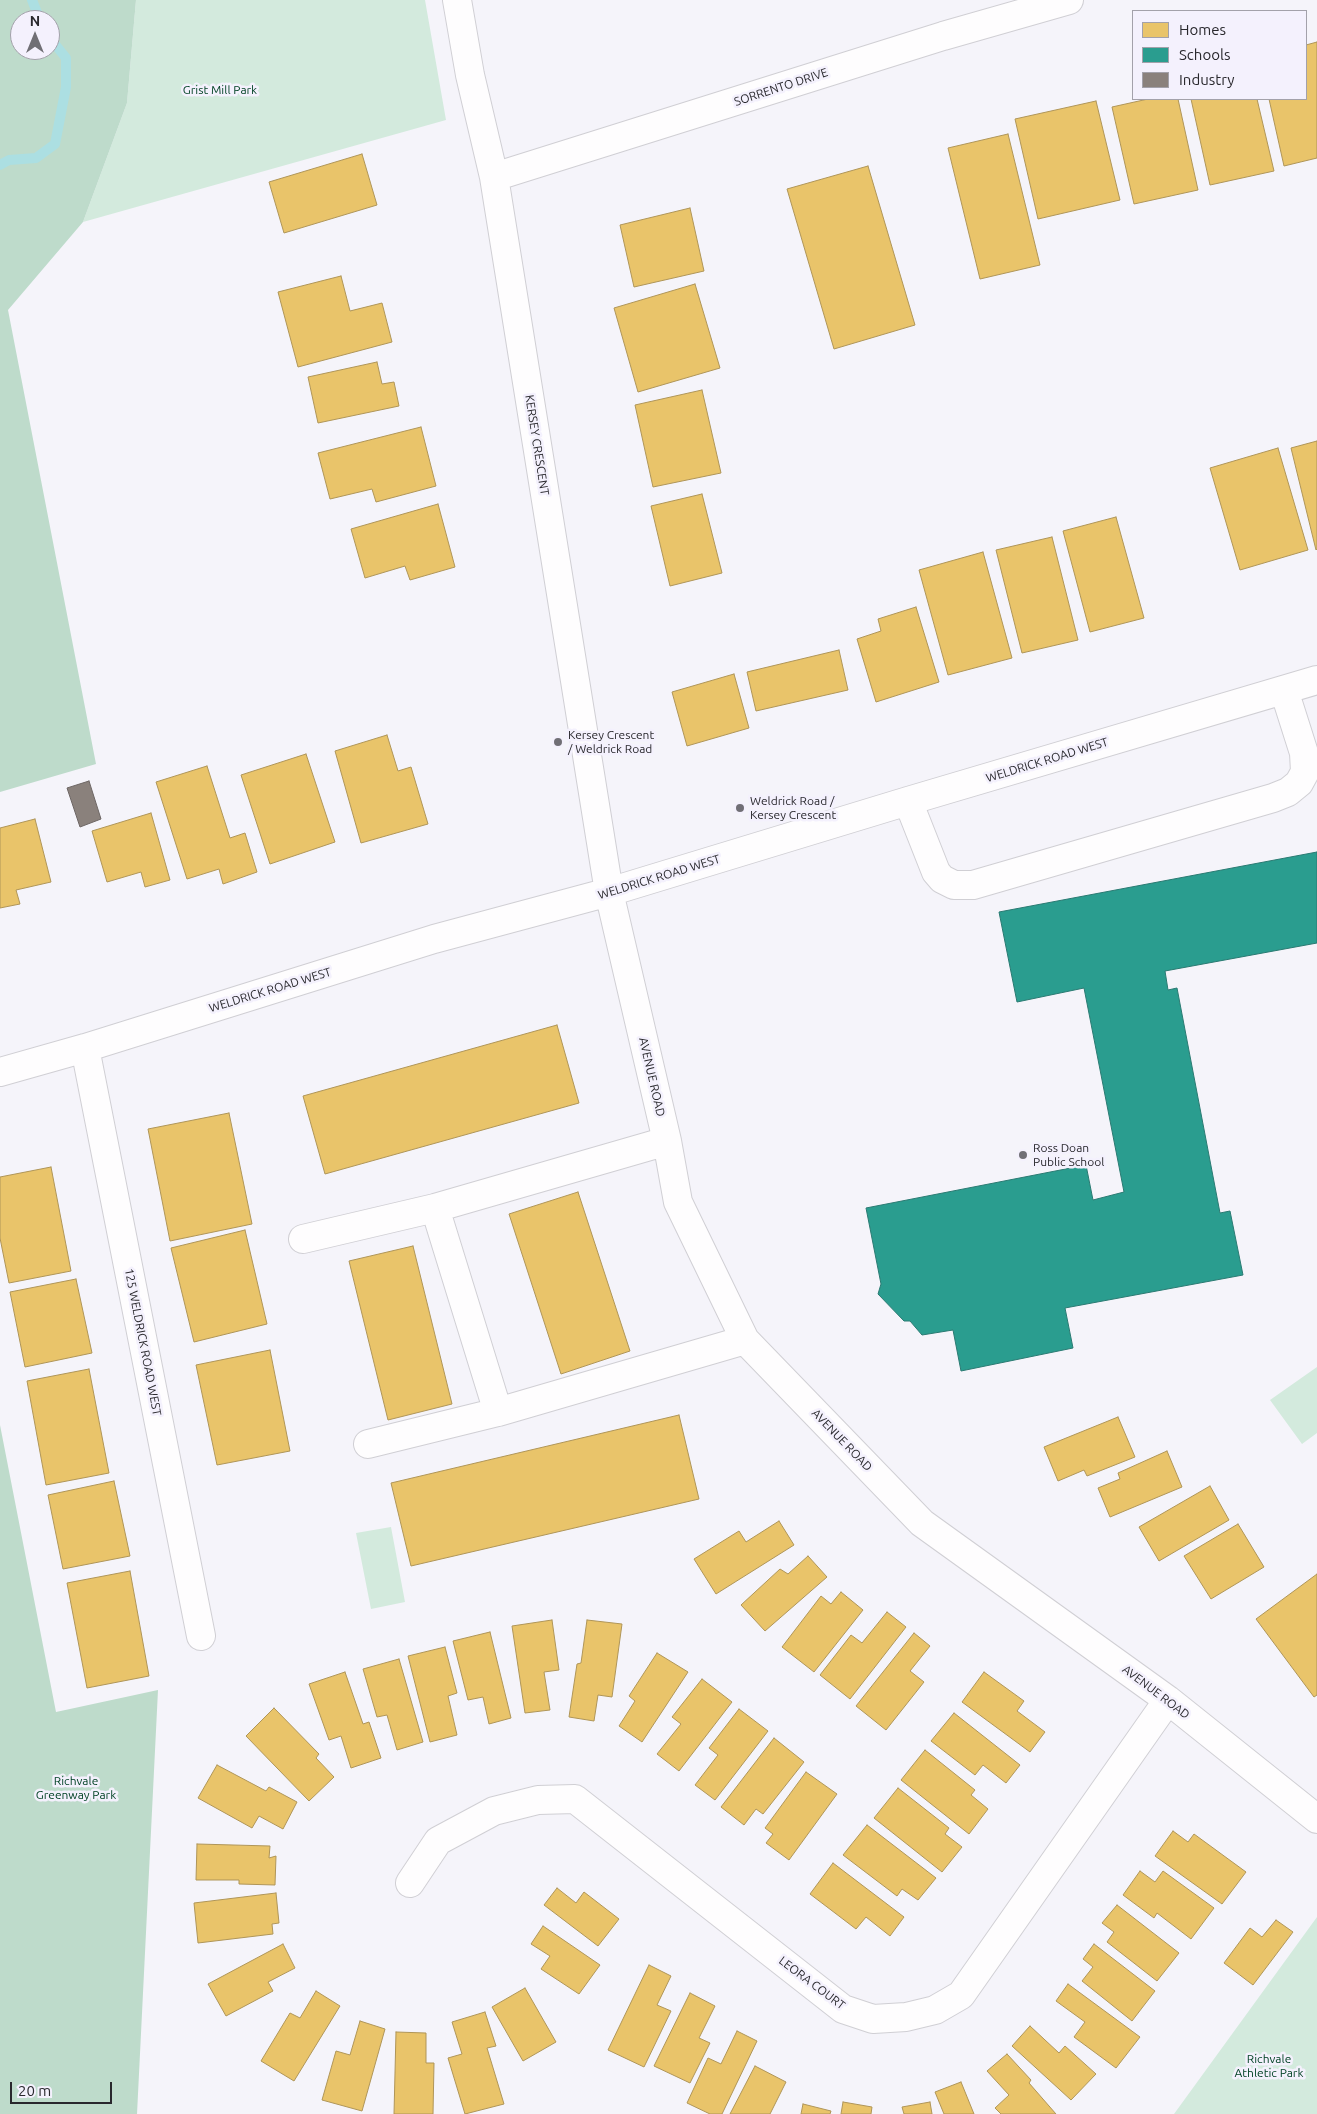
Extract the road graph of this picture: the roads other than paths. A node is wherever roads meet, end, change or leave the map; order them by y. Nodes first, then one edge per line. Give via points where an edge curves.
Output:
1 (457, 0) edge
2 (1069, 0) edge
3 (494, 177) junction
4 (1317, 680) edge
5 (1284, 690) junction
6 (908, 801) junction
7 (609, 892) junction
8 (85, 1048) junction
9 (0, 1072) edge
10 (667, 1141) junction
11 (435, 1208) junction
12 (303, 1239) dead end
13 (745, 1340) junction
14 (498, 1412) junction
15 (368, 1444) dead end
16 (201, 1636) dead end
17 (1168, 1700) junction
18 (1317, 1819) edge
19 (410, 1883) dead end

1 - 3 street, KERSEY CRESCENT via 470,76
2 - 3 street, SORRENTO DRIVE via 943,36
3 - 7 street, KERSEY CRESCENT
4 - 5 street, WELDRICK ROAD WEST
5 - 6 street, WELDRICK ROAD WEST
5 - 6 street via 1304,752 1305,772 1299,783 1288,792 1273,798 973,885 954,885 936,872
6 - 7 street, WELDRICK ROAD WEST
7 - 8 street, WELDRICK ROAD WEST via 434,939
7 - 10 street, AVENUE ROAD
8 - 9 street, WELDRICK ROAD WEST
8 - 16 street, 125 WELDRICK ROAD WEST
10 - 11 street
10 - 13 street, AVENUE ROAD via 678,1202
11 - 12 street
11 - 14 street
13 - 14 street
13 - 17 street, AVENUE ROAD via 922,1523
14 - 15 street
17 - 18 street, AVENUE ROAD
17 - 19 street, LEORA COURT via 960,1995 935,2010 906,2017 873,2019 843,2009 575,1799 538,1800 494,1811 438,1841

